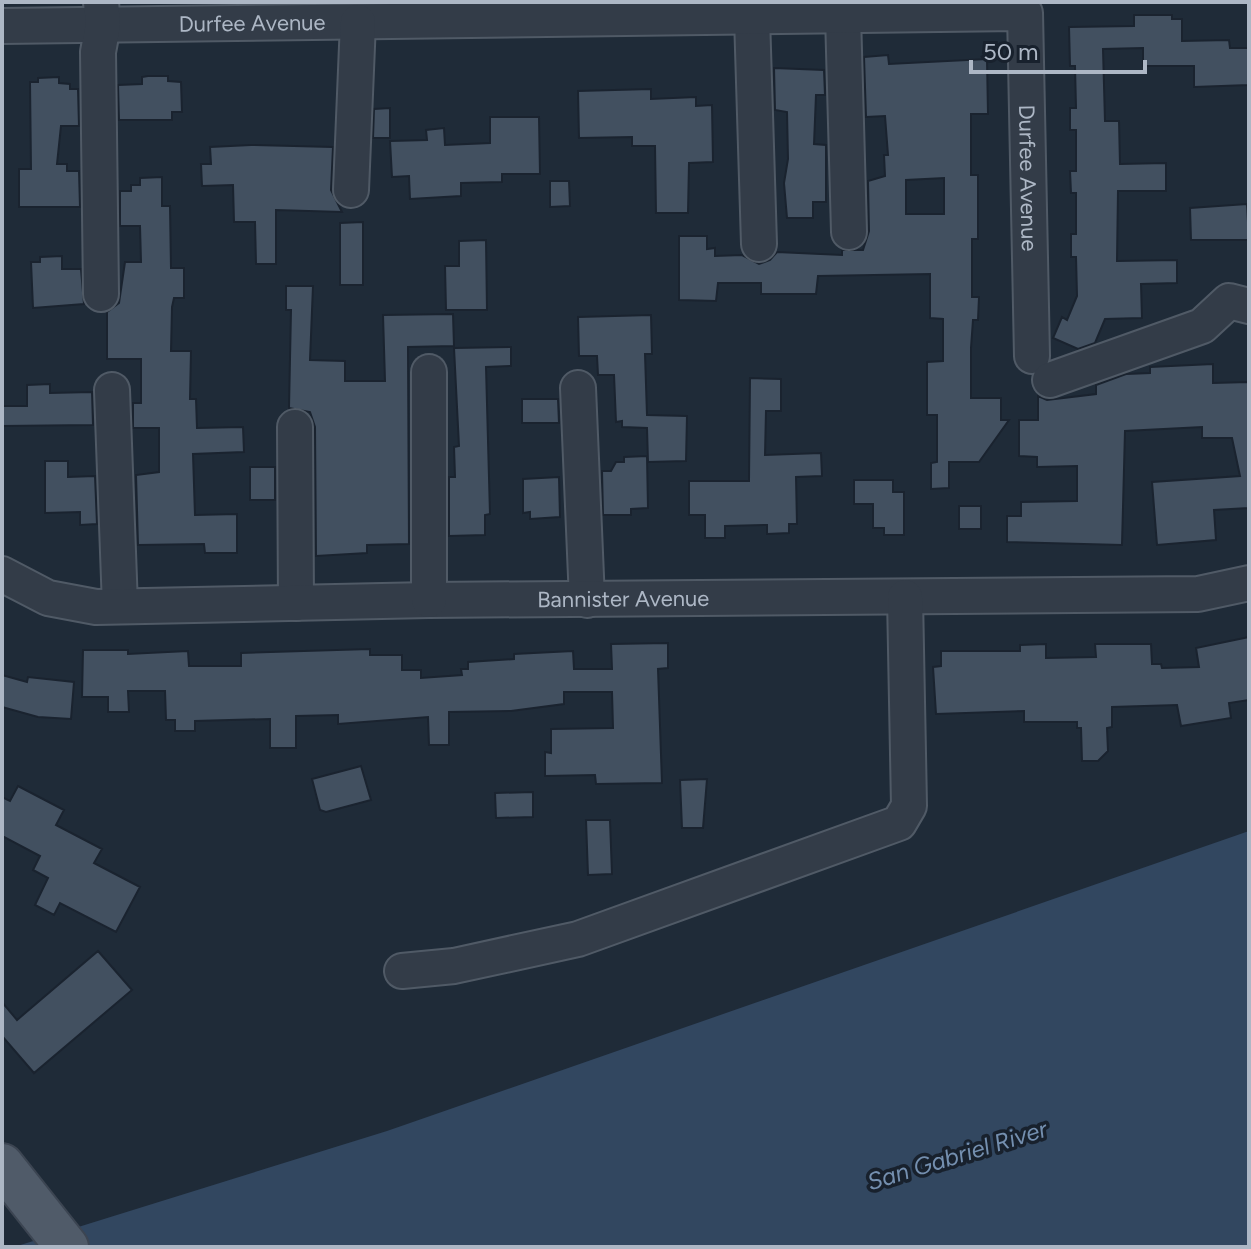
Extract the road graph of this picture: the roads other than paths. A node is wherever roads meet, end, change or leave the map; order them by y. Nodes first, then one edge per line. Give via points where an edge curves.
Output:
1 (1022, 8) edge
2 (712, 10) edge
3 (452, 11) edge
4 (823, 11) edge
5 (102, 14) edge
6 (752, 17) junction
7 (358, 22) junction
8 (2, 26) edge
9 (351, 190) dead end
10 (849, 232) dead end
11 (759, 244) dead end
12 (101, 294) dead end
13 (1239, 303) edge
14 (429, 372) dead end
15 (578, 388) dead end
16 (112, 390) dead end
17 (295, 427) dead end
18 (2, 574) edge
19 (1249, 583) edge
20 (905, 597) junction
21 (429, 600) junction
22 (587, 600) junction
23 (296, 603) junction
24 (120, 606) junction
25 (402, 971) dead end
26 (12, 1177) edge
27 (67, 1247) edge

1 - 4 street, Durfee Avenue
1 - 13 street, Durfee Avenue via 1041,368 1202,326
2 - 3 street, Durfee Avenue
2 - 6 street, Durfee Avenue
3 - 7 street, Durfee Avenue
4 - 6 street, Durfee Avenue
4 - 10 street
5 - 7 street, Durfee Avenue
5 - 8 street, Durfee Avenue
5 - 12 street
6 - 11 street
7 - 9 street
14 - 21 street
15 - 22 street
16 - 24 street
17 - 23 street
18 - 24 street, Bannister Avenue via 48,598
19 - 20 street, Bannister Avenue via 1198,594
20 - 22 street, Bannister Avenue
20 - 25 street via 909,806 899,823 578,939 454,966
21 - 22 street, Bannister Avenue
21 - 23 street, Bannister Avenue
23 - 24 street, Bannister Avenue
26 - 27 main road

